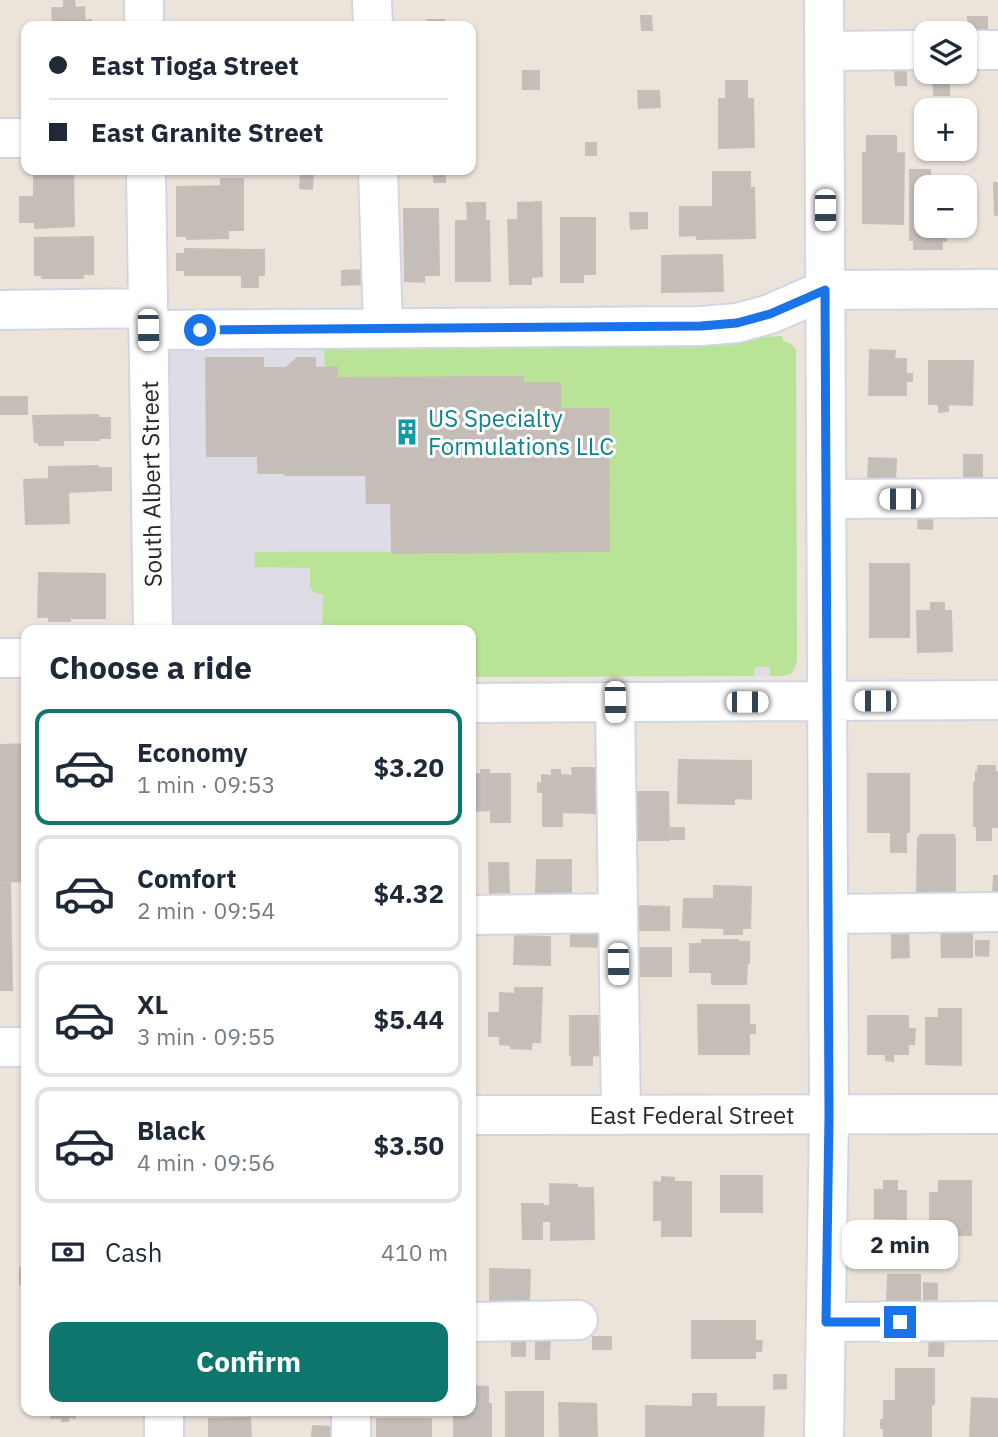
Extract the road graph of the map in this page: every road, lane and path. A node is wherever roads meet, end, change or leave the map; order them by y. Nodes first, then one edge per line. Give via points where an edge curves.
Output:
1 (144, 0) edge
2 (372, 0) edge
3 (824, 0) edge
4 (144, 21) edge
5 (373, 21) edge
6 (977, 50) edge
7 (998, 50) edge
8 (824, 51) junction
9 (914, 51) edge
10 (0, 138) edge
11 (21, 138) edge
12 (146, 175) edge
13 (378, 175) edge
14 (998, 289) edge
15 (825, 290) junction
16 (0, 310) edge
17 (148, 319) junction
18 (383, 328) junction
19 (998, 498) edge
20 (826, 499) junction
21 (153, 625) edge
22 (0, 658) edge
23 (21, 658) edge
24 (998, 700) edge
25 (826, 701) junction
26 (615, 702) junction
27 (476, 703) edge
28 (998, 912) edge
29 (618, 913) junction
30 (828, 914) junction
31 (476, 915) edge
32 (0, 1047) edge
33 (21, 1047) edge
34 (998, 1114) edge
35 (476, 1115) edge
36 (621, 1115) junction
37 (829, 1115) junction
38 (578, 1320) dead end
39 (998, 1321) edge
40 (476, 1322) edge
41 (826, 1322) junction
42 (164, 1416) edge
43 (351, 1416) edge
44 (164, 1437) edge
45 (351, 1437) edge
46 (824, 1437) edge

1 - 4 street
2 - 5 street
3 - 8 street
6 - 7 street
8 - 9 street
8 - 15 street
10 - 11 street
12 - 17 street, South Albert Street
13 - 18 street
14 - 15 street
15 - 18 street via 737,323
15 - 20 street
16 - 17 street
17 - 18 street
17 - 21 street, South Albert Street
19 - 20 street
20 - 25 street
22 - 23 street
24 - 25 street
25 - 26 street
25 - 30 street
26 - 27 street
26 - 29 street
28 - 30 street
29 - 31 street
29 - 36 street
30 - 37 street
32 - 33 street
34 - 37 street, East Federal Street
35 - 36 street, East Federal Street
36 - 37 street, East Federal Street
37 - 41 street
38 - 40 street
39 - 41 street
41 - 46 street
42 - 44 street
43 - 45 street

